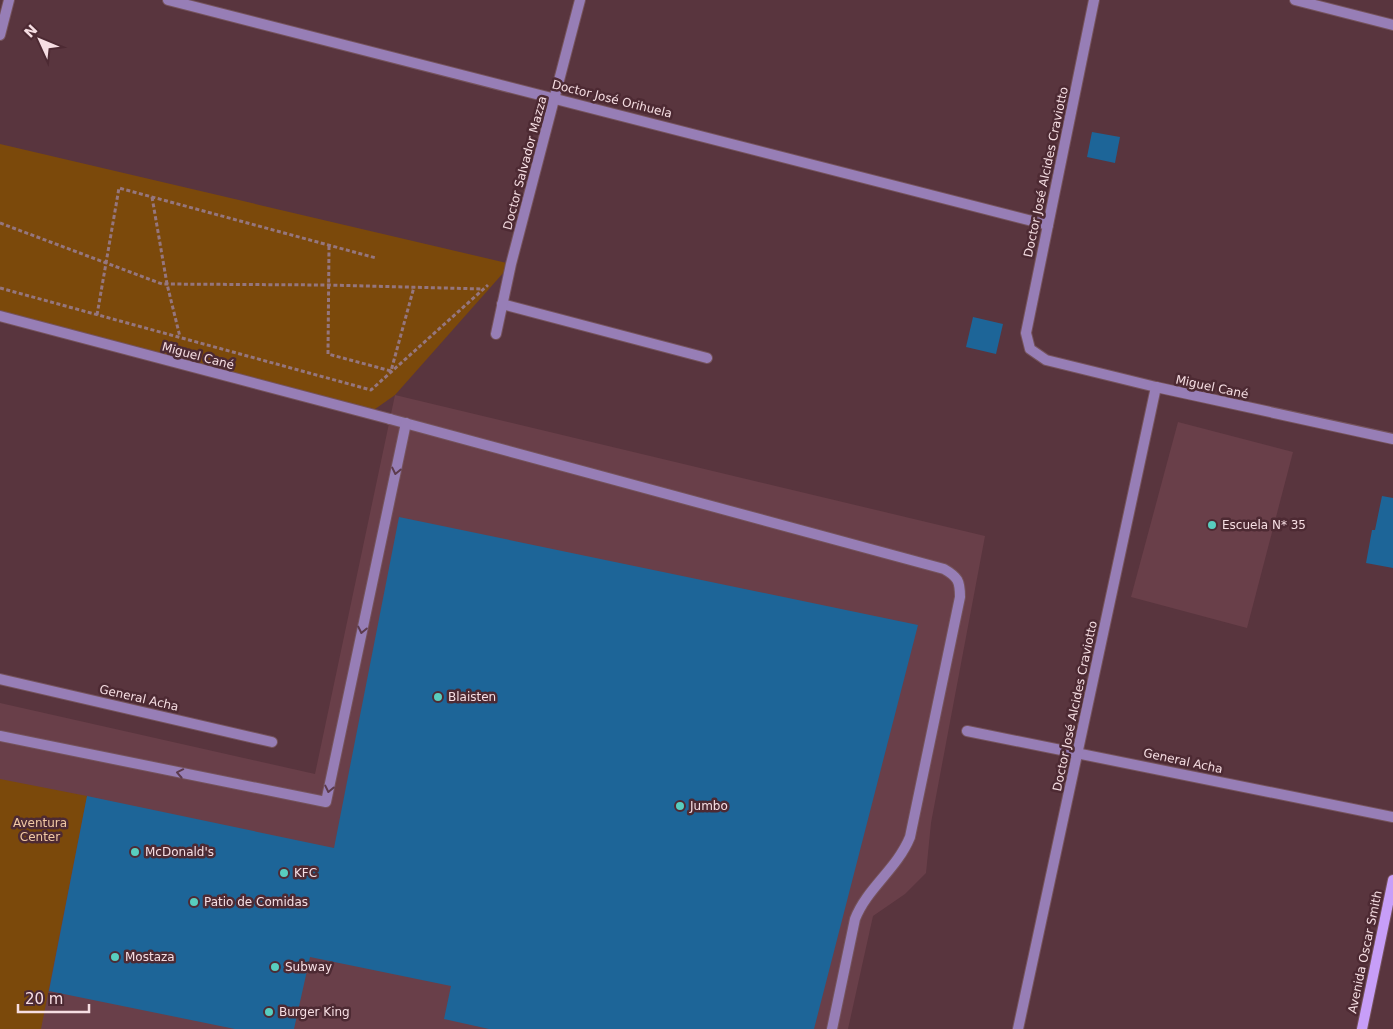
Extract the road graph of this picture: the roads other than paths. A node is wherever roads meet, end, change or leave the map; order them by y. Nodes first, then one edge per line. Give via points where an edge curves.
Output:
1 (9, 0) edge
2 (168, 0) edge
3 (580, 0) edge
4 (1094, 0) edge
5 (1295, 0) edge
6 (1393, 24) edge
7 (0, 35) edge
8 (554, 98) junction
9 (1048, 225) junction
10 (502, 304) junction
11 (0, 316) edge
12 (496, 334) dead end
13 (1030, 349) joint
14 (707, 358) dead end
15 (1156, 387) junction
16 (406, 423) junction
17 (1393, 439) edge
18 (0, 679) edge
19 (967, 731) dead end
20 (0, 736) edge
21 (272, 742) dead end
22 (1078, 752) junction
23 (1393, 817) edge
24 (1393, 880) edge
25 (832, 1029) edge
26 (1018, 1029) edge
27 (1362, 1029) edge

1 - 7 street
2 - 8 street, Doctor José Orihuela
3 - 8 street, Doctor Salvador Mazza
4 - 9 street, Doctor José Alcides Craviotto
5 - 6 street
8 - 9 street, Doctor José Orihuela
8 - 10 street, Doctor Salvador Mazza
9 - 13 street, Doctor José Alcides Craviotto via 1026,333
10 - 12 street, Doctor Salvador Mazza
10 - 14 street
11 - 16 street, Miguel Cané
13 - 15 street, Miguel Cané via 1046,360
15 - 17 street, Miguel Cané
15 - 22 street, Doctor José Alcides Craviotto
16 -> 20 street via 326,802
16 - 25 street, Miguel Cané via 953,574 960,584 960,597 910,837 898,860 866,898 855,919
18 - 21 street, General Acha
19 - 22 street, General Acha
22 - 23 street, General Acha
22 - 26 street, Doctor José Alcides Craviotto
24 - 27 main road, Avenida Oscar Smith

